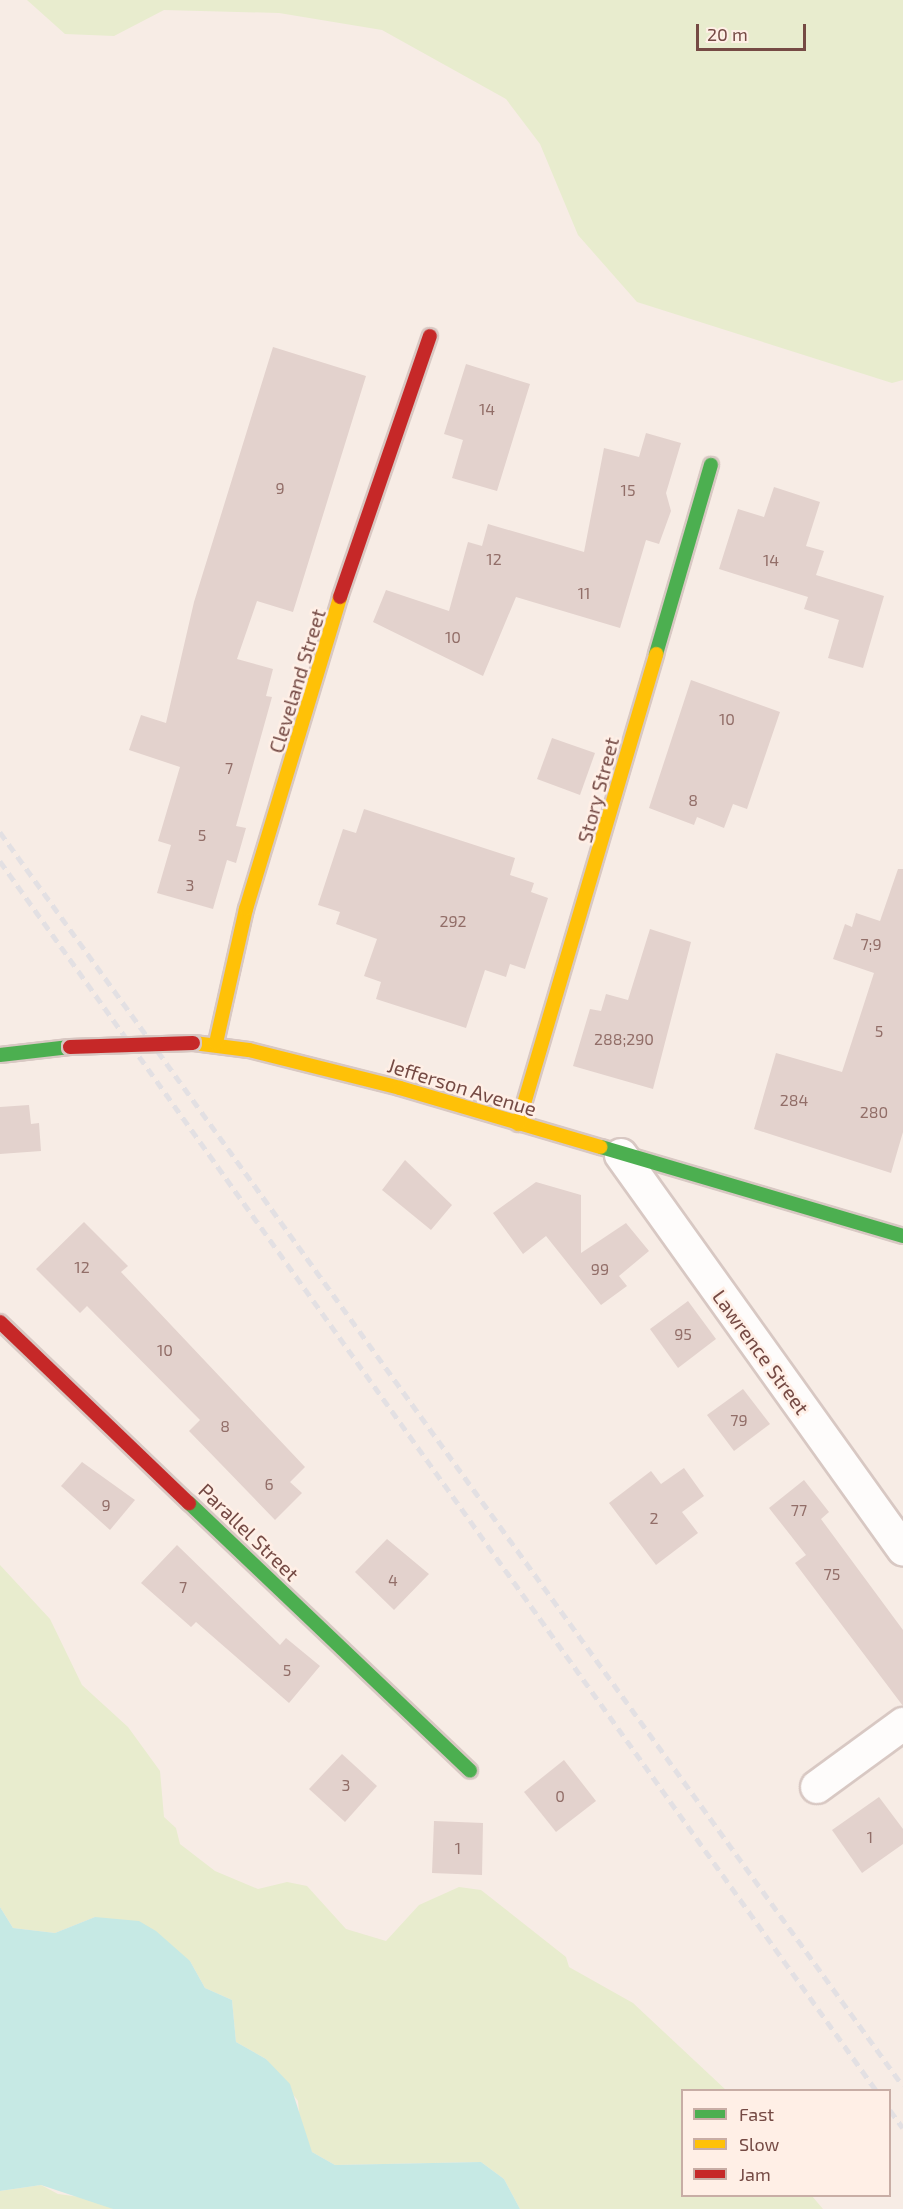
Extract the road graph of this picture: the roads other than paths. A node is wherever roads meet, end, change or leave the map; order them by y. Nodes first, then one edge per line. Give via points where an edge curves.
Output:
1 (430, 336) dead end
2 (711, 465) dead end
3 (216, 1043) junction
4 (0, 1055) edge
5 (518, 1124) junction
6 (621, 1155) junction
7 (903, 1236) edge
8 (0, 1322) edge
9 (903, 1549) edge
10 (903, 1724) edge
11 (470, 1771) dead end
12 (817, 1786) dead end

1 - 3 street, Cleveland Street via 365,516 246,909
2 - 5 street, Story Street
3 - 4 street, Jefferson Avenue, bridge
3 - 5 street, Jefferson Avenue via 400,1088
5 - 6 street, Jefferson Avenue
6 - 7 street, Jefferson Avenue
6 - 9 street, Lawrence Street
8 - 11 street, Parallel Street
10 - 12 street

